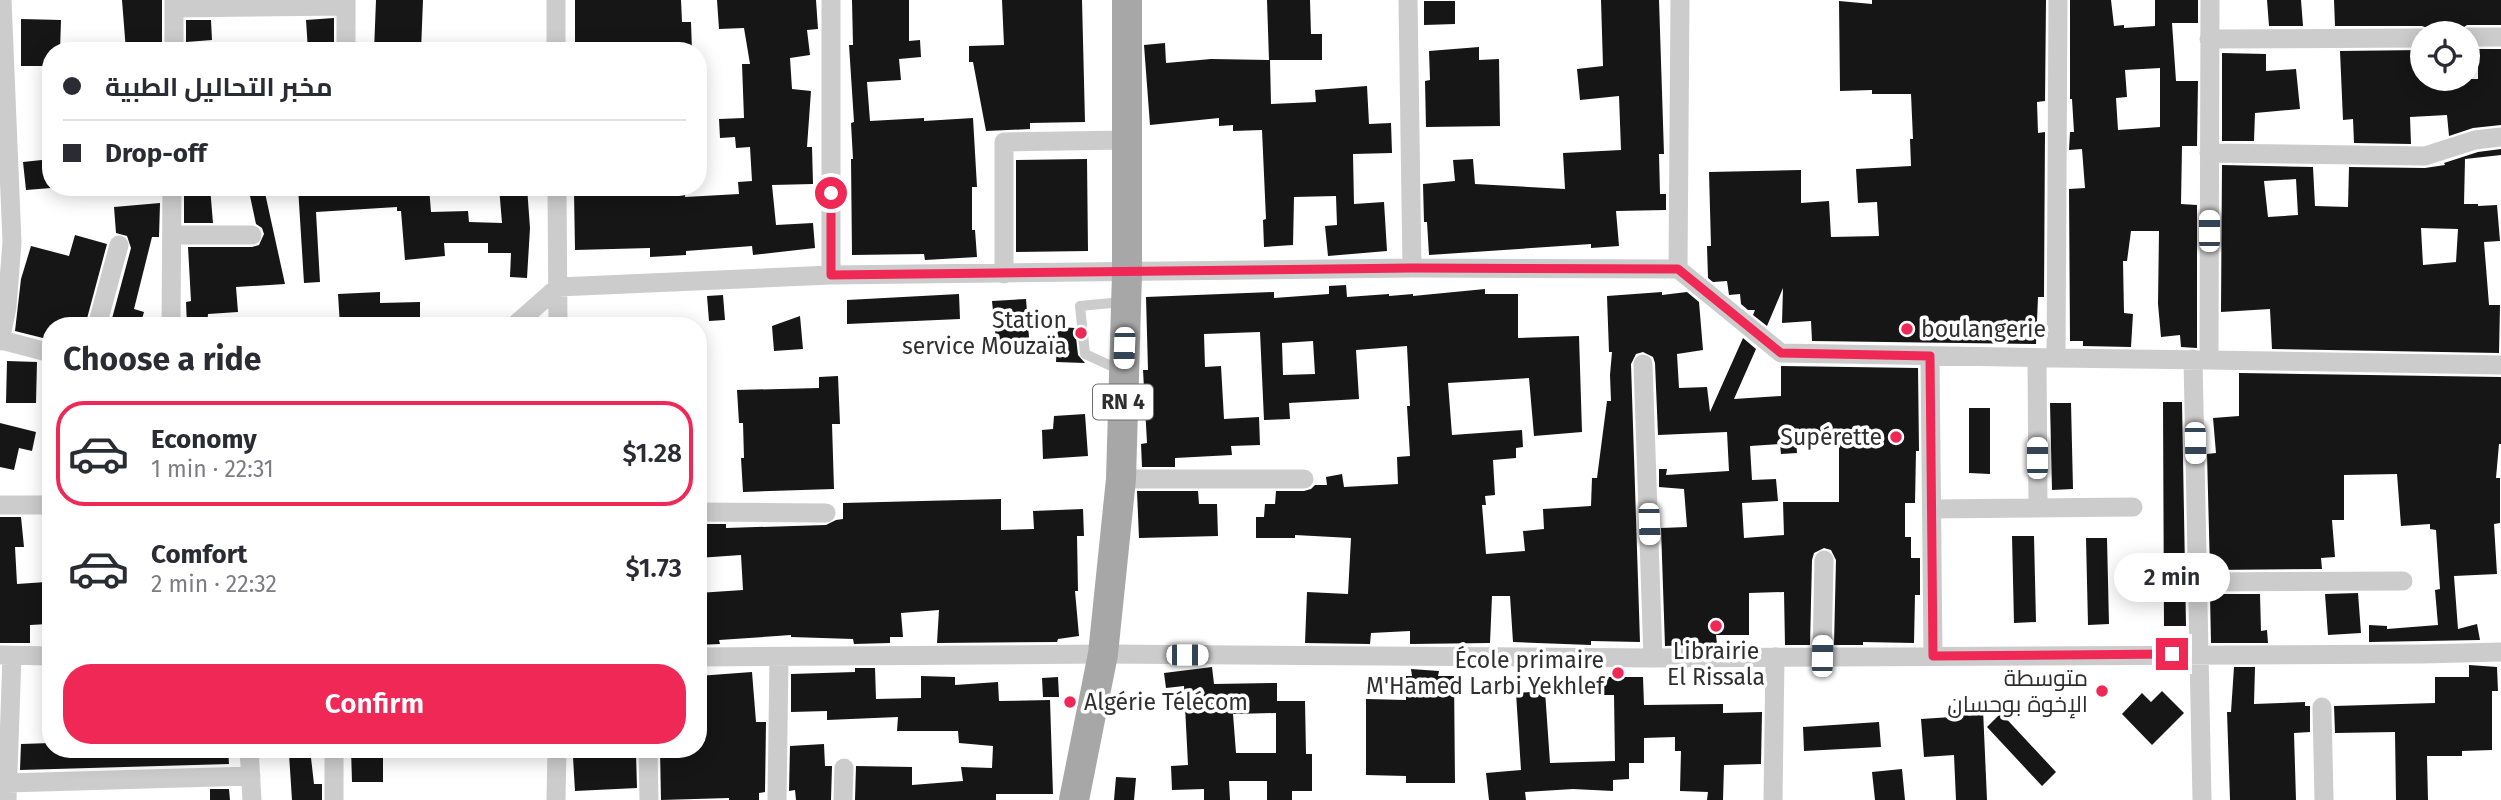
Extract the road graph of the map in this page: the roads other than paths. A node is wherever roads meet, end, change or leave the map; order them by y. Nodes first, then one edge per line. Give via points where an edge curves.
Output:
1 (2, 0) edge
2 (556, 0) edge
3 (831, 0) edge
4 (1127, 0) edge
5 (1408, 0) edge
6 (1681, 0) edge
7 (2058, 0) edge
8 (2210, 0) edge
9 (346, 3) edge
10 (174, 4) edge
11 (2480, 37) edge
12 (2501, 37) edge
13 (2410, 38) edge
14 (2210, 39) junction
15 (174, 42) edge
16 (346, 42) edge
17 (556, 42) edge
18 (2501, 137) edge
19 (1126, 140) junction
20 (2209, 153) junction
21 (172, 196) edge
22 (557, 196) edge
23 (172, 234) junction
24 (251, 235) dead end
25 (119, 245) dead end
26 (1412, 268) junction
27 (1678, 269) junction
28 (1004, 274) junction
29 (831, 275) junction
30 (558, 287) junction
31 (1126, 287) junction
32 (99, 317) edge
33 (171, 317) edge
34 (524, 317) edge
35 (558, 317) edge
36 (0, 340) edge
37 (42, 351) edge
38 (1930, 356) junction
39 (2046, 358) junction
40 (2201, 359) junction
41 (1643, 364) dead end
42 (2501, 365) edge
43 (1124, 372) junction
44 (1121, 479) junction
45 (1304, 479) dead end
46 (0, 505) edge
47 (42, 505) edge
48 (2133, 507) dead end
49 (2038, 508) junction
50 (1932, 509) junction
51 (707, 512) edge
52 (826, 513) dead end
53 (1824, 560) dead end
54 (2403, 581) dead end
55 (2197, 582) junction
56 (2501, 652) edge
57 (1103, 654) junction
58 (2199, 654) junction
59 (6, 656) edge
60 (42, 656) edge
61 (1822, 656) junction
62 (1933, 656) junction
63 (707, 657) edge
64 (779, 657) junction
65 (1775, 657) junction
66 (1653, 658) junction
67 (2322, 707) dead end
68 (250, 758) edge
69 (334, 758) edge
70 (557, 758) edge
71 (648, 758) edge
72 (844, 768) dead end
73 (251, 776) junction
74 (7, 792) edge
75 (252, 800) edge
76 (334, 800) edge
77 (556, 800) edge
78 (649, 800) edge
79 (777, 800) edge
80 (843, 800) edge
81 (1074, 800) edge
82 (1773, 800) edge
83 (2203, 800) edge
84 (2324, 800) edge

1 - 36 street via 12,242
2 - 17 street
3 - 29 street
4 - 19 main road, RN 4
5 - 26 street
6 - 27 street
7 - 39 street
8 - 14 street
9 - 10 street
9 - 16 street
10 - 15 street
11 - 12 street
13 - 14 street
14 - 20 street
18 - 20 street via 2474,140 2426,156
19 - 28 street via 1004,142
19 - 31 main road, RN 4
20 - 40 street
21 - 23 street
22 - 30 street
23 - 24 street
23 - 33 street
25 - 32 street
26 - 27 street
26 - 31 street
27 - 38 street via 1781,353
28 - 29 street
28 - 31 street
29 - 30 street
30 - 34 street
30 - 35 street
31 - 43 main road, RN 4
31 - 43 lane via 1080,306 1085,354
36 - 37 street
38 - 39 street
38 - 50 street
39 - 40 street
39 - 49 street
40 - 42 street
40 - 55 street
41 - 66 street
43 - 44 main road, RN 4
44 - 45 street
44 - 57 main road, RN 4
46 - 47 street
48 - 49 street
49 - 50 street
50 - 62 street
51 - 52 street
53 - 61 street
54 - 55 street
55 - 58 street
56 - 58 street
57 - 64 street
57 - 66 street
57 - 81 main road, RN 4
58 - 62 street
58 - 83 street
59 - 60 street
59 - 74 street
61 - 62 street
61 - 65 street
63 - 64 street
64 - 79 street
65 - 66 street
65 - 82 street
67 - 84 street
68 - 73 street
69 - 76 street
70 - 77 street
71 - 78 street
72 - 80 street
73 - 74 street
73 - 75 street

